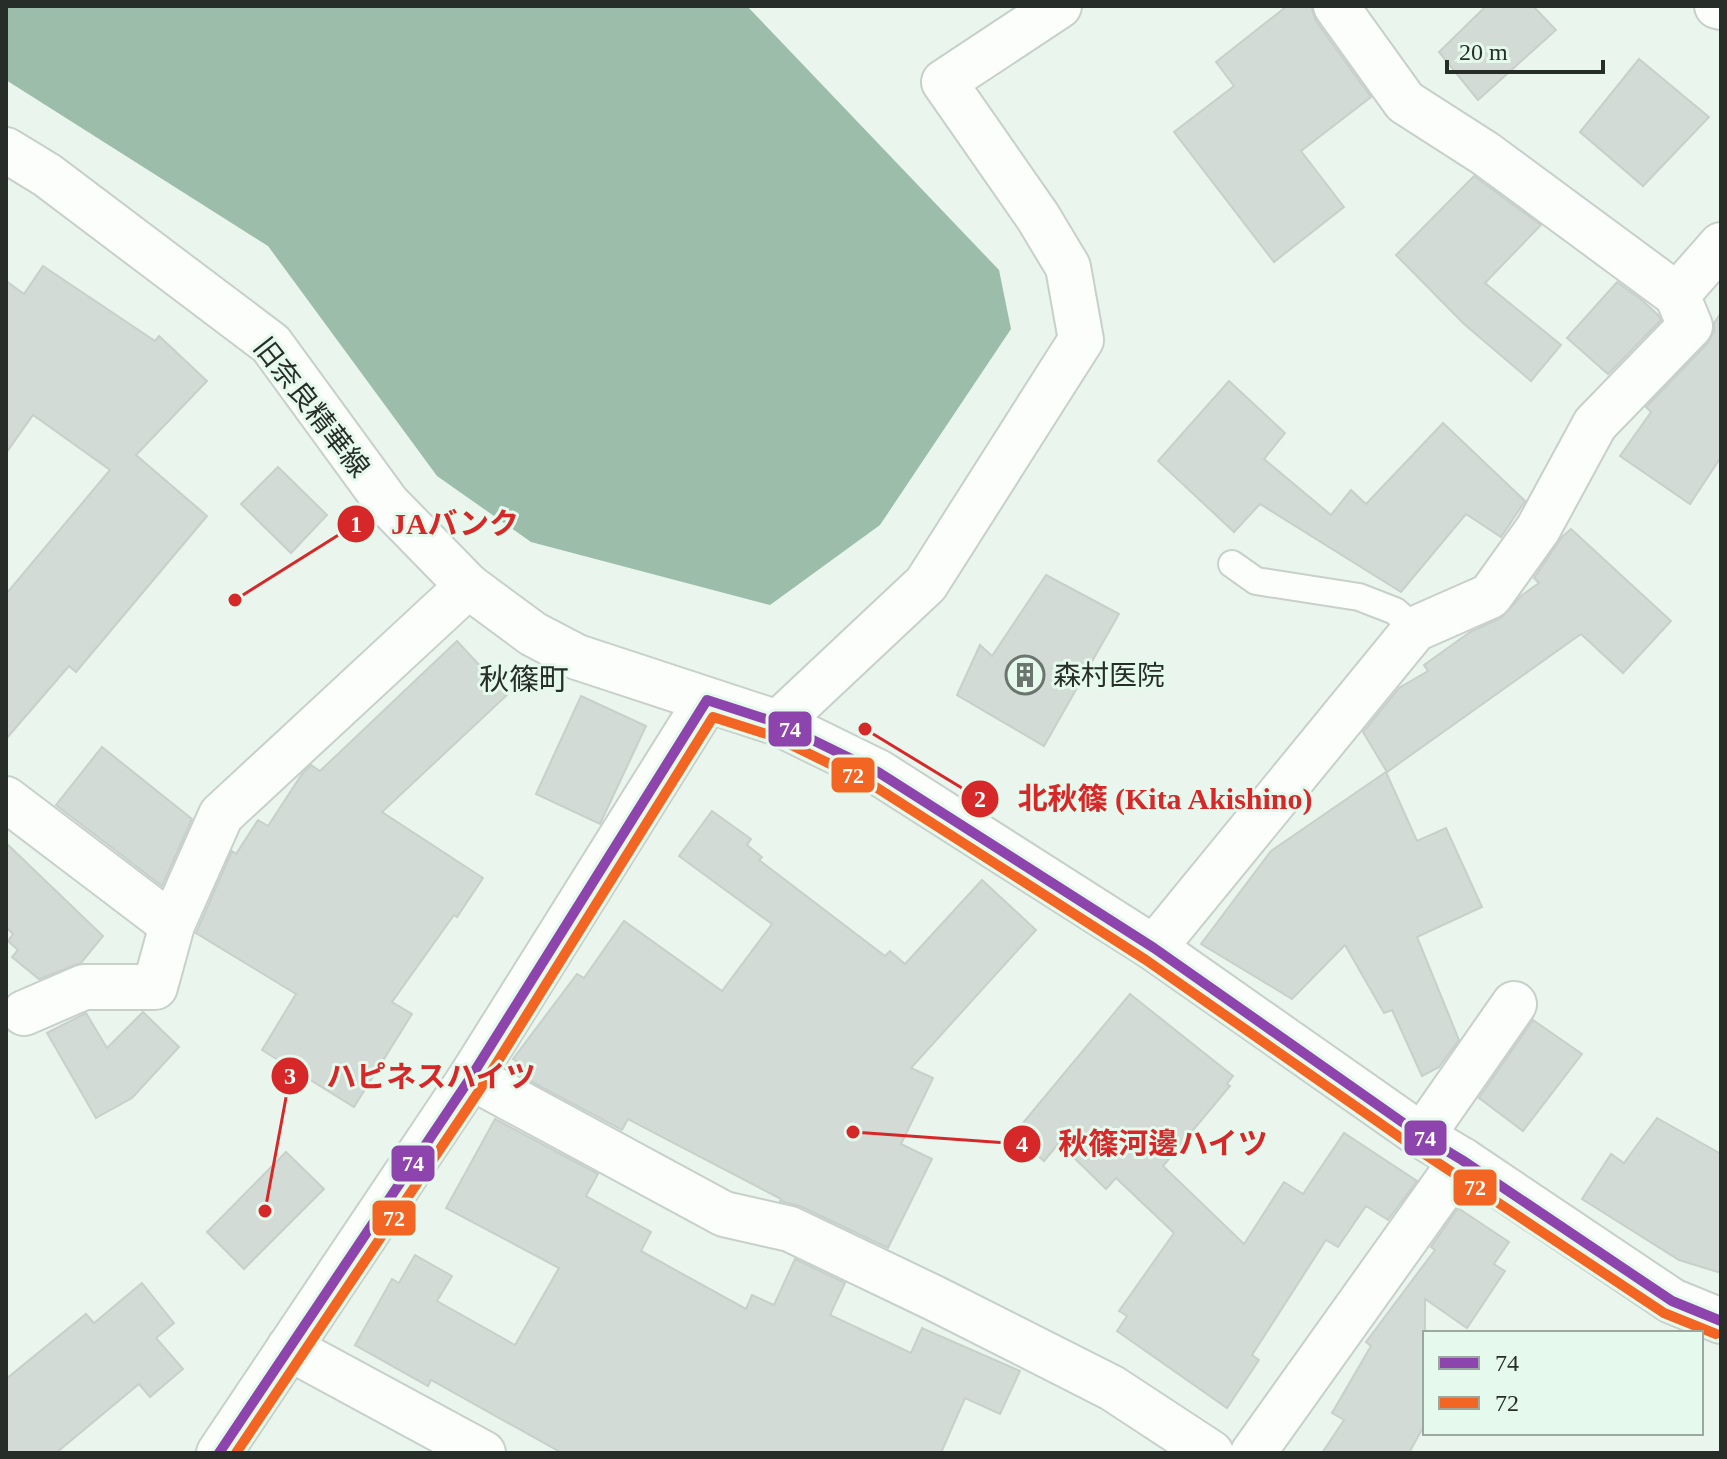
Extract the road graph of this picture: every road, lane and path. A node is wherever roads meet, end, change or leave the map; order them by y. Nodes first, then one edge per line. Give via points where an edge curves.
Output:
1 (1059, 6) edge
2 (1336, 6) edge
3 (6, 150) edge
4 (1721, 245) edge
5 (1696, 316) edge
6 (1232, 564) dead end
7 (468, 586) junction
8 (1415, 629) junction
9 (707, 700) junction
10 (778, 723) junction
11 (6, 799) edge
12 (172, 925) junction
13 (1154, 948) junction
14 (1514, 1004) dead end
15 (24, 1013) dead end
16 (471, 1077) junction
17 (1422, 1136) junction
18 (1462, 1160) junction
19 (1721, 1321) edge
20 (289, 1348) junction
21 (219, 1453) edge
22 (483, 1453) edge
23 (1211, 1453) edge
24 (1253, 1453) edge

1 - 10 street via 944,82 1068,267 1081,340 926,584
2 - 5 street via 1405,102 1486,154
3 - 7 street, 旧奈良精華線 via 47,175 271,344 387,503
4 - 5 street
5 - 8 street via 1595,424 1538,529 1490,596
6 - 8 lane via 1256,581 1359,597 1395,611
7 - 9 street, 旧奈良精華線 via 533,634 577,657
7 - 12 street via 221,815
8 - 13 street
9 - 10 street, 旧奈良精華線
9 - 16 street
10 - 13 street, 旧奈良精華線 via 878,772
11 - 12 street
12 - 15 street via 155,987 84,987
13 - 17 street, 旧奈良精華線
14 - 17 street
16 - 20 street
16 - 23 street via 724,1214 790,1229 962,1311 1112,1388
17 - 18 street, 旧奈良精華線
18 - 19 street, 旧奈良精華線 via 1672,1301
18 - 24 street
20 - 21 street
20 - 22 street

